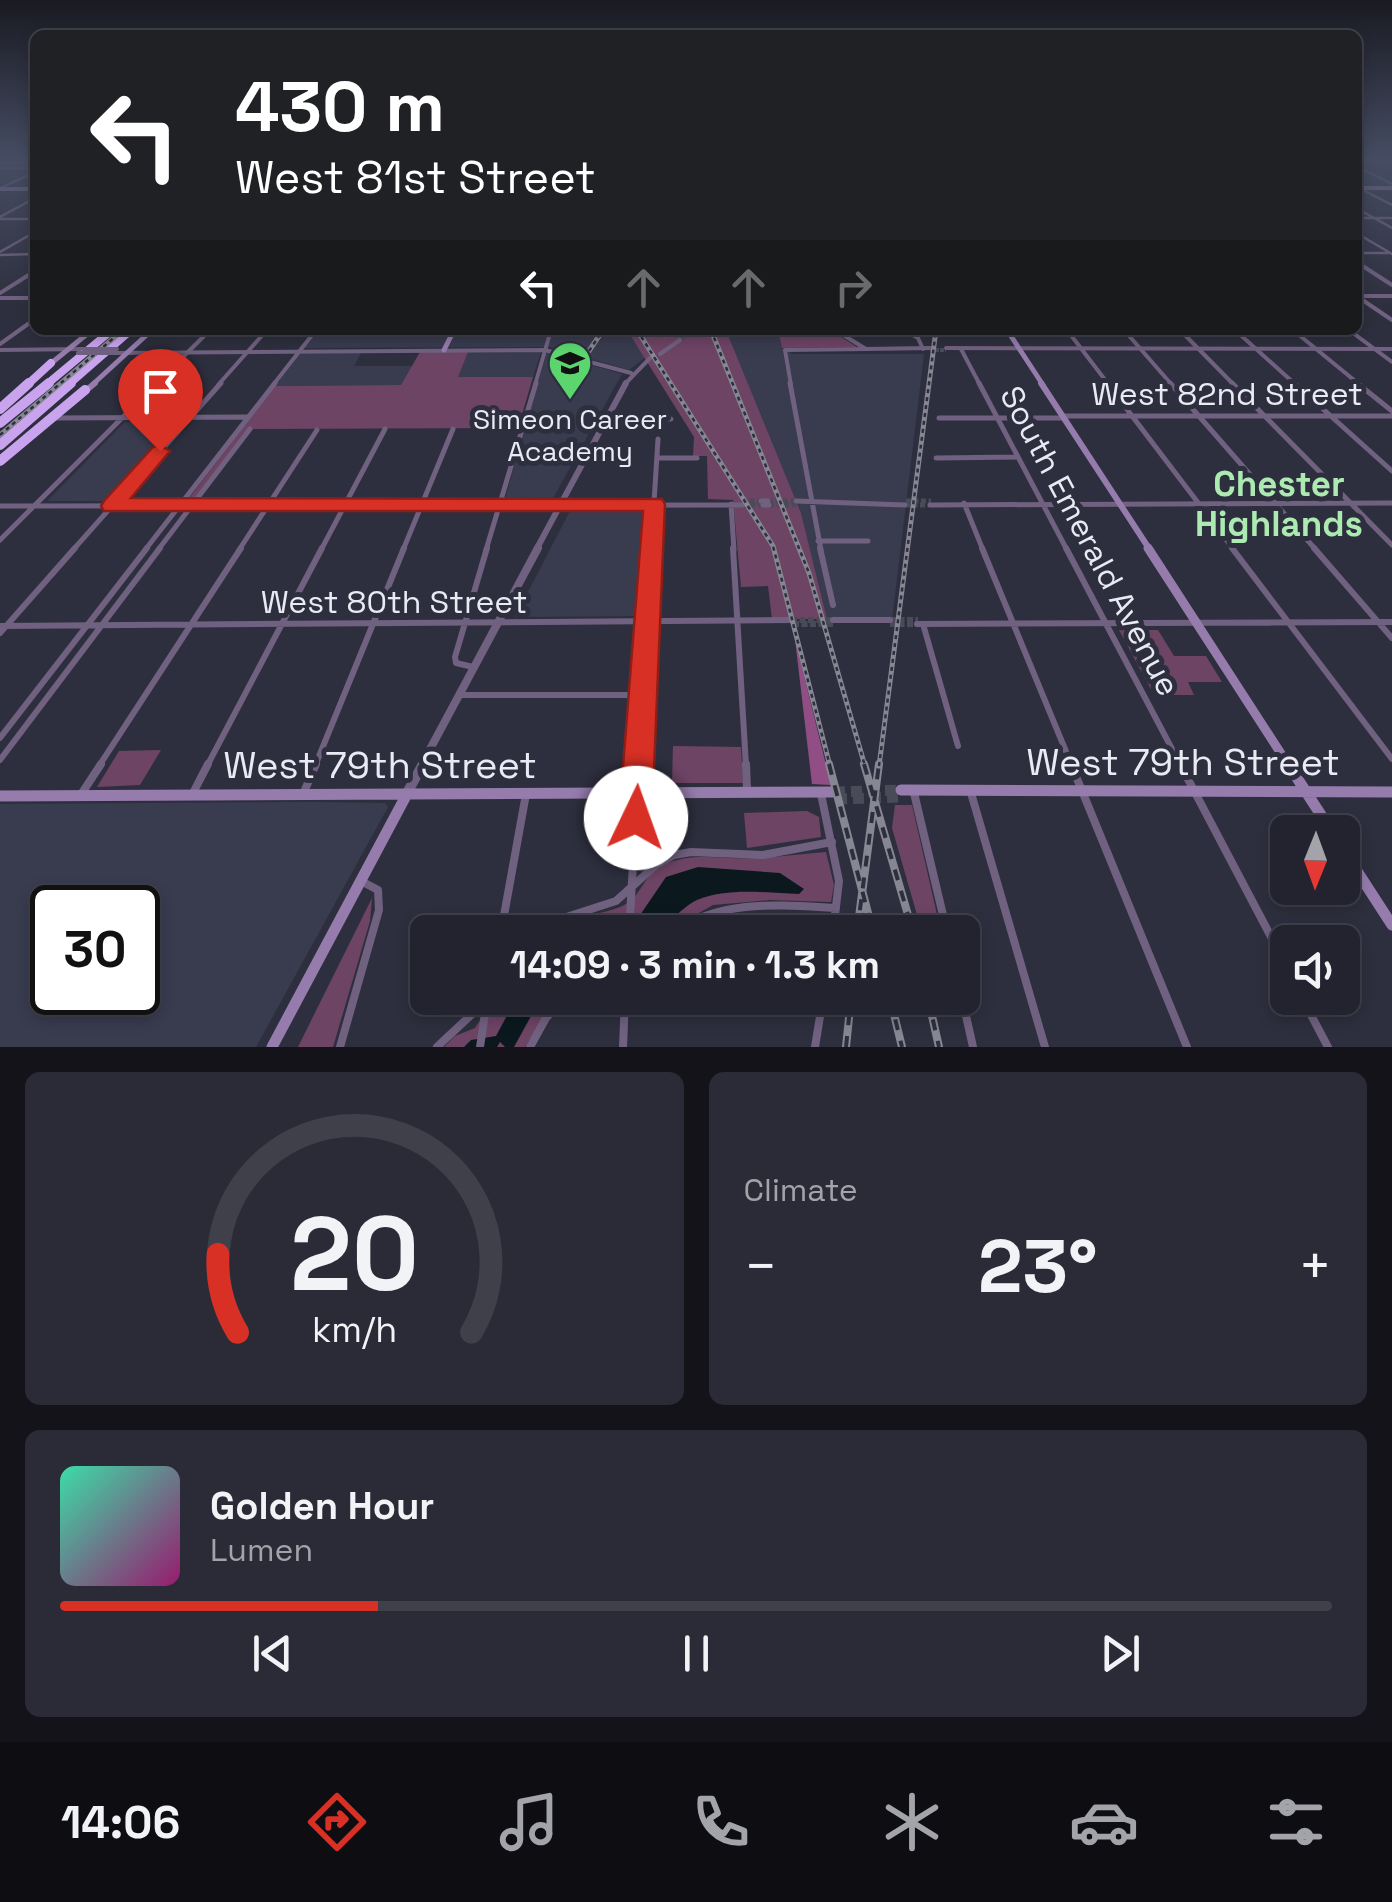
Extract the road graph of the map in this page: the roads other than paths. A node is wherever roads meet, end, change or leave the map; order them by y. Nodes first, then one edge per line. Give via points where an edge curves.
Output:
1 (1362, 211) edge
2 (0, 218) edge
3 (1362, 218) edge
4 (1374, 218) junction
5 (1392, 218) edge
6 (30, 219) edge
7 (1392, 228) edge
8 (30, 235) edge
9 (1362, 236) edge
10 (0, 253) edge
11 (1362, 253) edge
12 (30, 254) edge
13 (1391, 254) edge
14 (1362, 266) edge
15 (30, 274) edge
16 (1392, 285) edge
17 (0, 296) edge
18 (1362, 296) edge
19 (1392, 296) edge
20 (30, 298) edge
21 (1362, 299) edge
22 (1392, 320) edge
23 (30, 323) edge
24 (86, 335) edge
25 (106, 335) edge
26 (126, 335) edge
27 (147, 335) edge
28 (205, 335) edge
29 (262, 335) edge
30 (312, 335) edge
31 (452, 335) edge
32 (550, 335) edge
33 (843, 335) edge
34 (913, 335) edge
35 (1010, 335) edge
36 (1070, 335) edge
37 (1128, 335) edge
38 (1185, 335) edge
39 (1241, 335) edge
40 (1298, 335) edge
41 (1356, 335) edge
42 (678, 339) dead end
43 (0, 349) edge
44 (928, 349) joint
45 (960, 349) junction
46 (1020, 349) junction
47 (1080, 349) junction
48 (1139, 349) junction
49 (1198, 349) junction
50 (1256, 349) junction
51 (1316, 349) junction
52 (1374, 349) junction
53 (1392, 349) edge
54 (444, 350) junction
55 (545, 350) junction
56 (866, 350) junction
57 (946, 350) tunnel mouth
58 (66, 351) junction
59 (130, 351) junction
60 (189, 351) junction
61 (248, 351) junction
62 (300, 351) junction
63 (659, 353) dead end
64 (651, 359) dead end
65 (1392, 362) edge
66 (51, 363) joint
67 (631, 373) junction
68 (85, 390) junction
69 (38, 412) junction
70 (0, 413) edge
71 (1392, 413) edge
72 (1130, 416) junction
73 (1197, 416) junction
74 (1263, 416) junction
75 (1331, 416) junction
76 (1063, 417) junction
77 (55, 418) junction
78 (122, 418) junction
79 (190, 418) junction
80 (248, 418) junction
81 (606, 418) junction
82 (671, 418) dead end
83 (939, 418) dead end
84 (997, 418) junction
85 (250, 429) dead end
86 (384, 429) dead end
87 (453, 429) dead end
88 (316, 430) dead end
89 (658, 439) dead end
90 (0, 445) edge
91 (657, 458) junction
92 (697, 458) dead end
93 (936, 458) dead end
94 (1018, 458) junction
95 (0, 460) edge
96 (1392, 471) edge
97 (743, 503) tunnel mouth
98 (796, 503) tunnel mouth
99 (810, 503) junction
100 (906, 503) tunnel mouth
101 (930, 503) tunnel mouth
102 (964, 503) junction
103 (1196, 503) junction
104 (1274, 503) junction
105 (1350, 503) junction
106 (1392, 503) edge
107 (560, 504) junction
108 (654, 504) junction
109 (731, 504) junction
110 (1042, 504) junction
111 (1119, 504) junction
112 (267, 505) junction
113 (345, 505) junction
114 (422, 505) junction
115 (500, 505) junction
116 (0, 506) edge
117 (34, 506) junction
118 (112, 506) junction
119 (180, 506) junction
120 (192, 506) junction
121 (0, 540) edge
122 (818, 541) junction
123 (868, 541) dead end
124 (1392, 545) edge
125 (738, 622) junction
126 (791, 622) tunnel mouth
127 (887, 622) tunnel mouth
128 (1013, 622) junction
129 (1104, 622) junction
130 (1196, 622) junction
131 (1287, 622) junction
132 (1378, 622) junction
133 (1392, 622) edge
134 (647, 623) junction
135 (373, 624) junction
136 (464, 624) junction
137 (498, 624) junction
138 (190, 625) junction
139 (282, 625) junction
140 (3, 626) edge
141 (87, 626) junction
142 (102, 626) junction
143 (0, 634) edge
144 (1392, 638) edge
145 (473, 667) junction
146 (643, 694) junction
147 (459, 695) junction
148 (0, 738) edge
149 (958, 746) dead end
150 (1392, 759) edge
151 (0, 760) edge
152 (1083, 792) junction
153 (1194, 792) junction
154 (1306, 792) junction
155 (1392, 792) edge
156 (906, 793) joint
157 (971, 793) junction
158 (407, 794) junction
159 (526, 794) junction
160 (637, 794) junction
161 (748, 794) junction
162 (821, 794) junction
163 (192, 795) junction
164 (303, 795) junction
165 (835, 795) tunnel mouth
166 (0, 796) edge
167 (80, 796) junction
168 (1321, 815) edge
169 (832, 842) junction
170 (1360, 875) edge
171 (359, 880) junction
172 (632, 886) junction
173 (836, 908) junction
174 (504, 915) edge
175 (563, 915) edge
176 (630, 915) edge
177 (702, 915) edge
178 (835, 915) edge
179 (942, 915) edge
180 (1392, 924) edge
181 (1270, 935) edge
182 (470, 1015) edge
183 (485, 1015) edge
184 (549, 1015) edge
185 (625, 1015) edge
186 (820, 1015) edge
187 (966, 1015) edge
188 (1311, 1015) edge
189 (481, 1042) edge
190 (272, 1047) edge
191 (340, 1047) edge
192 (437, 1047) edge
193 (530, 1047) edge
194 (623, 1047) edge
195 (815, 1047) edge
196 (973, 1047) edge
197 (1046, 1047) edge
198 (1187, 1047) edge
199 (1328, 1047) edge

1 - 4 street
2 - 6 street
3 - 4 street
4 - 5 street
4 - 7 street
8 - 10 street
9 - 13 street
10 - 12 street
11 - 13 street
14 - 16 street
15 - 17 street
17 - 20 street
18 - 19 street
21 - 22 street
23 - 43 street
24 - 58 main road
25 - 70 highway
26 - 69 highway
27 - 59 main road
28 - 60 street
29 - 61 street
30 - 62 street
31 - 54 main road
32 - 55 street
33 - 56 street
34 - 44 street
35 - 46 main road
36 - 47 street
37 - 48 street
38 - 49 street
39 - 50 street
40 - 51 street
41 - 52 street
42 - 63 street
43 - 58 street
44 - 56 street
45 - 46 street
45 - 57 street
45 - 84 street, South Emerald Avenue
46 - 47 street
46 - 76 main road
47 - 48 street
47 - 72 street
48 - 49 street
48 - 73 street
49 - 50 street
49 - 74 street
50 - 51 street
50 - 75 street
51 - 52 street
51 - 71 street
52 - 53 street
52 - 65 street
54 - 55 street
54 - 62 street
55 - 67 street
55 - 115 street
56 - 99 street via 784,350
58 - 59 street, bridge
58 - 66 main road
59 - 60 street
59 - 68 main road
60 - 61 street
60 - 78 street
61 - 62 street
61 - 79 street
62 - 80 street
64 - 67 street
66 - 70 highway
67 - 81 street
68 - 77 main road
68 - 95 highway
69 - 90 highway
69 - 95 highway
71 - 75 street, West 82nd Street
72 - 73 street, West 82nd Street
72 - 76 street, West 82nd Street
72 - 103 street
73 - 74 street, West 82nd Street
73 - 104 street
74 - 75 street, West 82nd Street
74 - 105 street
75 - 96 street
76 - 84 street, West 82nd Street
76 - 111 main road
77 - 78 street
77 - 95 main road
78 - 79 street
78 - 117 street
79 - 80 street
79 - 118 street
80 - 119 street
81 - 82 street
81 - 107 street
83 - 84 street, West 82nd Street
84 - 94 street, South Emerald Avenue
85 - 120 street
86 - 113 street
87 - 114 street
88 - 112 street
89 - 91 street
91 - 92 street
91 - 108 street
93 - 94 street
94 - 110 street, South Emerald Avenue
97 - 109 street
98 - 99 street
99 - 100 street
99 - 122 street
101 - 102 street
102 - 110 street
102 - 128 street
103 - 104 street
103 - 111 street
103 - 131 street
104 - 105 street
104 - 132 street
105 - 106 street
105 - 124 street
107 - 108 street
107 - 115 street
107 - 137 street
108 - 109 street
108 - 134 street
109 - 125 street
110 - 111 street
110 - 129 street, South Emerald Avenue
111 - 130 main road
112 - 113 street
112 - 120 street
112 - 138 street
113 - 114 street
113 - 139 street
114 - 115 street
114 - 135 street
115 - 136 street
116 - 117 street
117 - 118 street
117 - 121 street
118 - 119 street
118 - 140 street
119 - 120 street
119 - 141 street
120 - 142 street
122 - 123 street
122 - 127 street via 835,622
125 - 126 street, West 80th Street
125 - 134 street, West 80th Street
125 - 161 street
128 - 129 street
128 - 149 street via 920,622
128 - 152 street
129 - 130 street
129 - 153 street, South Emerald Avenue
130 - 131 street
130 - 154 main road
131 - 132 street
131 - 150 street
132 - 133 street
132 - 144 street
134 - 137 street, West 80th Street
134 - 146 street
135 - 136 street, West 80th Street
135 - 139 street, West 80th Street
135 - 164 street
136 - 137 street, West 80th Street
136 - 145 street via 455,661
137 - 145 street
138 - 139 street, West 80th Street
138 - 142 street, West 80th Street
138 - 167 street
139 - 163 street
140 - 141 street, West 80th Street
140 - 143 street
141 - 142 street, West 80th Street
141 - 148 street
142 - 151 street
145 - 147 street
146 - 147 street
146 - 160 street
147 - 158 street
152 - 153 main road, West 79th Street
152 - 157 main road, West 79th Street
152 - 198 street
153 - 154 main road, West 79th Street
153 - 181 street, South Emerald Avenue
154 - 155 main road, West 79th Street
154 - 168 main road
156 - 157 main road, West 79th Street
156 - 179 street
157 - 197 street
158 - 159 main road, West 79th Street
158 - 164 main road, West 79th Street
158 - 171 main road
159 - 160 main road, West 79th Street
159 - 174 street
160 - 161 main road, West 79th Street
160 - 172 street
161 - 162 main road, West 79th Street
162 - 165 main road, West 79th Street
162 - 169 street
163 - 164 main road, West 79th Street
163 - 167 main road, West 79th Street
166 - 167 main road, West 79th Street
169 - 172 street via 770,854 684,852 654,864
169 - 173 street
170 - 180 main road
171 - 190 main road
171 - 191 street via 378,890 379,910
172 - 175 street via 604,906
172 - 176 street
173 - 177 street via 720,908
173 - 178 street
182 - 192 street
183 - 189 street
184 - 193 street
185 - 194 street
186 - 195 street
187 - 196 street
188 - 199 street

